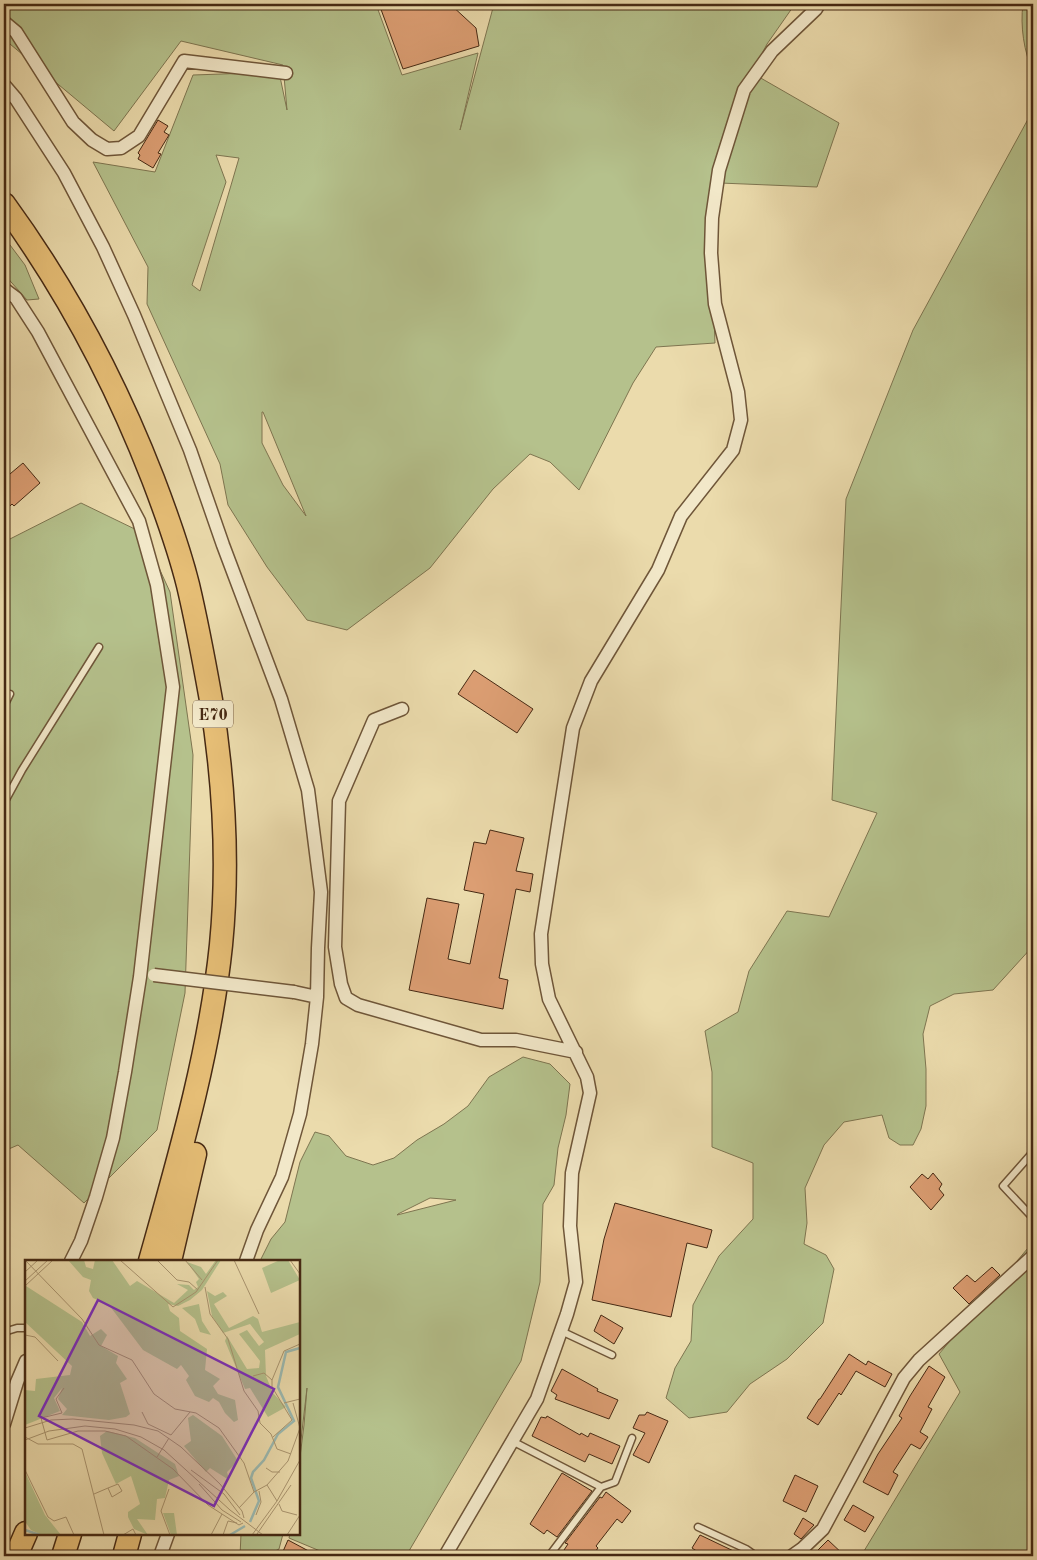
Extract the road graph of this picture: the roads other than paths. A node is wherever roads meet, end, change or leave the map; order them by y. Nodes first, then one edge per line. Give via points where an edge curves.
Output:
1 (819, 4) edge
2 (4, 22) edge
3 (286, 73) dead end
4 (4, 85) edge
5 (4, 204) edge
6 (4, 218) edge
7 (4, 289) edge
8 (99, 647) dead end
9 (10, 694) dead end
10 (4, 706) edge
11 (402, 710) dead end
12 (4, 804) edge
13 (335, 947) junction
14 (318, 948) junction
15 (140, 977) junction
16 (317, 997) junction
17 (213, 1004) junction
18 (576, 1052) junction
19 (1033, 1152) edge
20 (1033, 1218) edge
21 (1033, 1256) edge
22 (72, 1260) edge
23 (139, 1260) edge
24 (150, 1260) edge
25 (170, 1260) edge
26 (246, 1260) edge
27 (25, 1328) edge
28 (561, 1331) junction
29 (4, 1332) edge
30 (612, 1356) dead end
31 (25, 1363) edge
32 (4, 1424) edge
33 (632, 1438) dead end
34 (512, 1442) junction
35 (601, 1487) junction
36 (698, 1527) dead end
37 (25, 1535) edge
38 (60, 1535) edge
39 (70, 1535) edge
40 (130, 1535) edge
41 (168, 1535) edge
42 (16, 1556) edge
43 (54, 1556) edge
44 (64, 1556) edge
45 (124, 1556) edge
46 (160, 1556) edge
47 (445, 1556) edge
48 (550, 1556) edge
49 (756, 1556) edge
50 (792, 1556) edge

1 - 18 street via 772,51 744,90 719,170 711,253 715,304 738,392 741,420 733,450 681,516 658,570 591,681 573,728 541,934 542,964 549,999
2 - 3 street via 16,32 73,122 107,149 121,148 139,136 184,60
4 - 14 street via 64,173 134,314 190,450 281,698 310,800 321,892
5 - 17 highway, E70 via 52,273 100,358 138,441 188,583 216,732 223,797 221,944
6 - 23 highway, E70 via 45,278 81,342 130,444 179,585 207,733 213,798 214,878 208,950 201,1003 174,1135
7 - 15 street via 16,298 38,332 139,520 157,585 172,687
8 - 12 lane
9 - 10 lane
11 - 13 street via 374,720 339,801
13 - 14 street
13 - 18 street via 346,998 358,1005 482,1040 516,1040
14 - 16 street
15 - 16 street, bridge via 154,975
15 - 22 street via 113,1138 96,1197
16 - 26 street via 300,1114 282,1177
17 - 24 highway, E70 via 184,1139
17 - 25 highway via 198,1138
18 - 28 street via 588,1077 590,1093 572,1173 570,1226 576,1282
19 - 20 lane via 1003,1186
21 - 50 street via 919,1360 904,1378 823,1529
27 - 29 lane
28 - 30 lane
28 - 34 street via 537,1399
31 - 32 street
33 - 35 lane via 615,1482
34 - 35 lane
34 - 47 street
35 - 48 lane
36 - 49 lane
37 - 42 highway
38 - 43 highway
39 - 44 highway
40 - 45 highway
41 - 46 street

